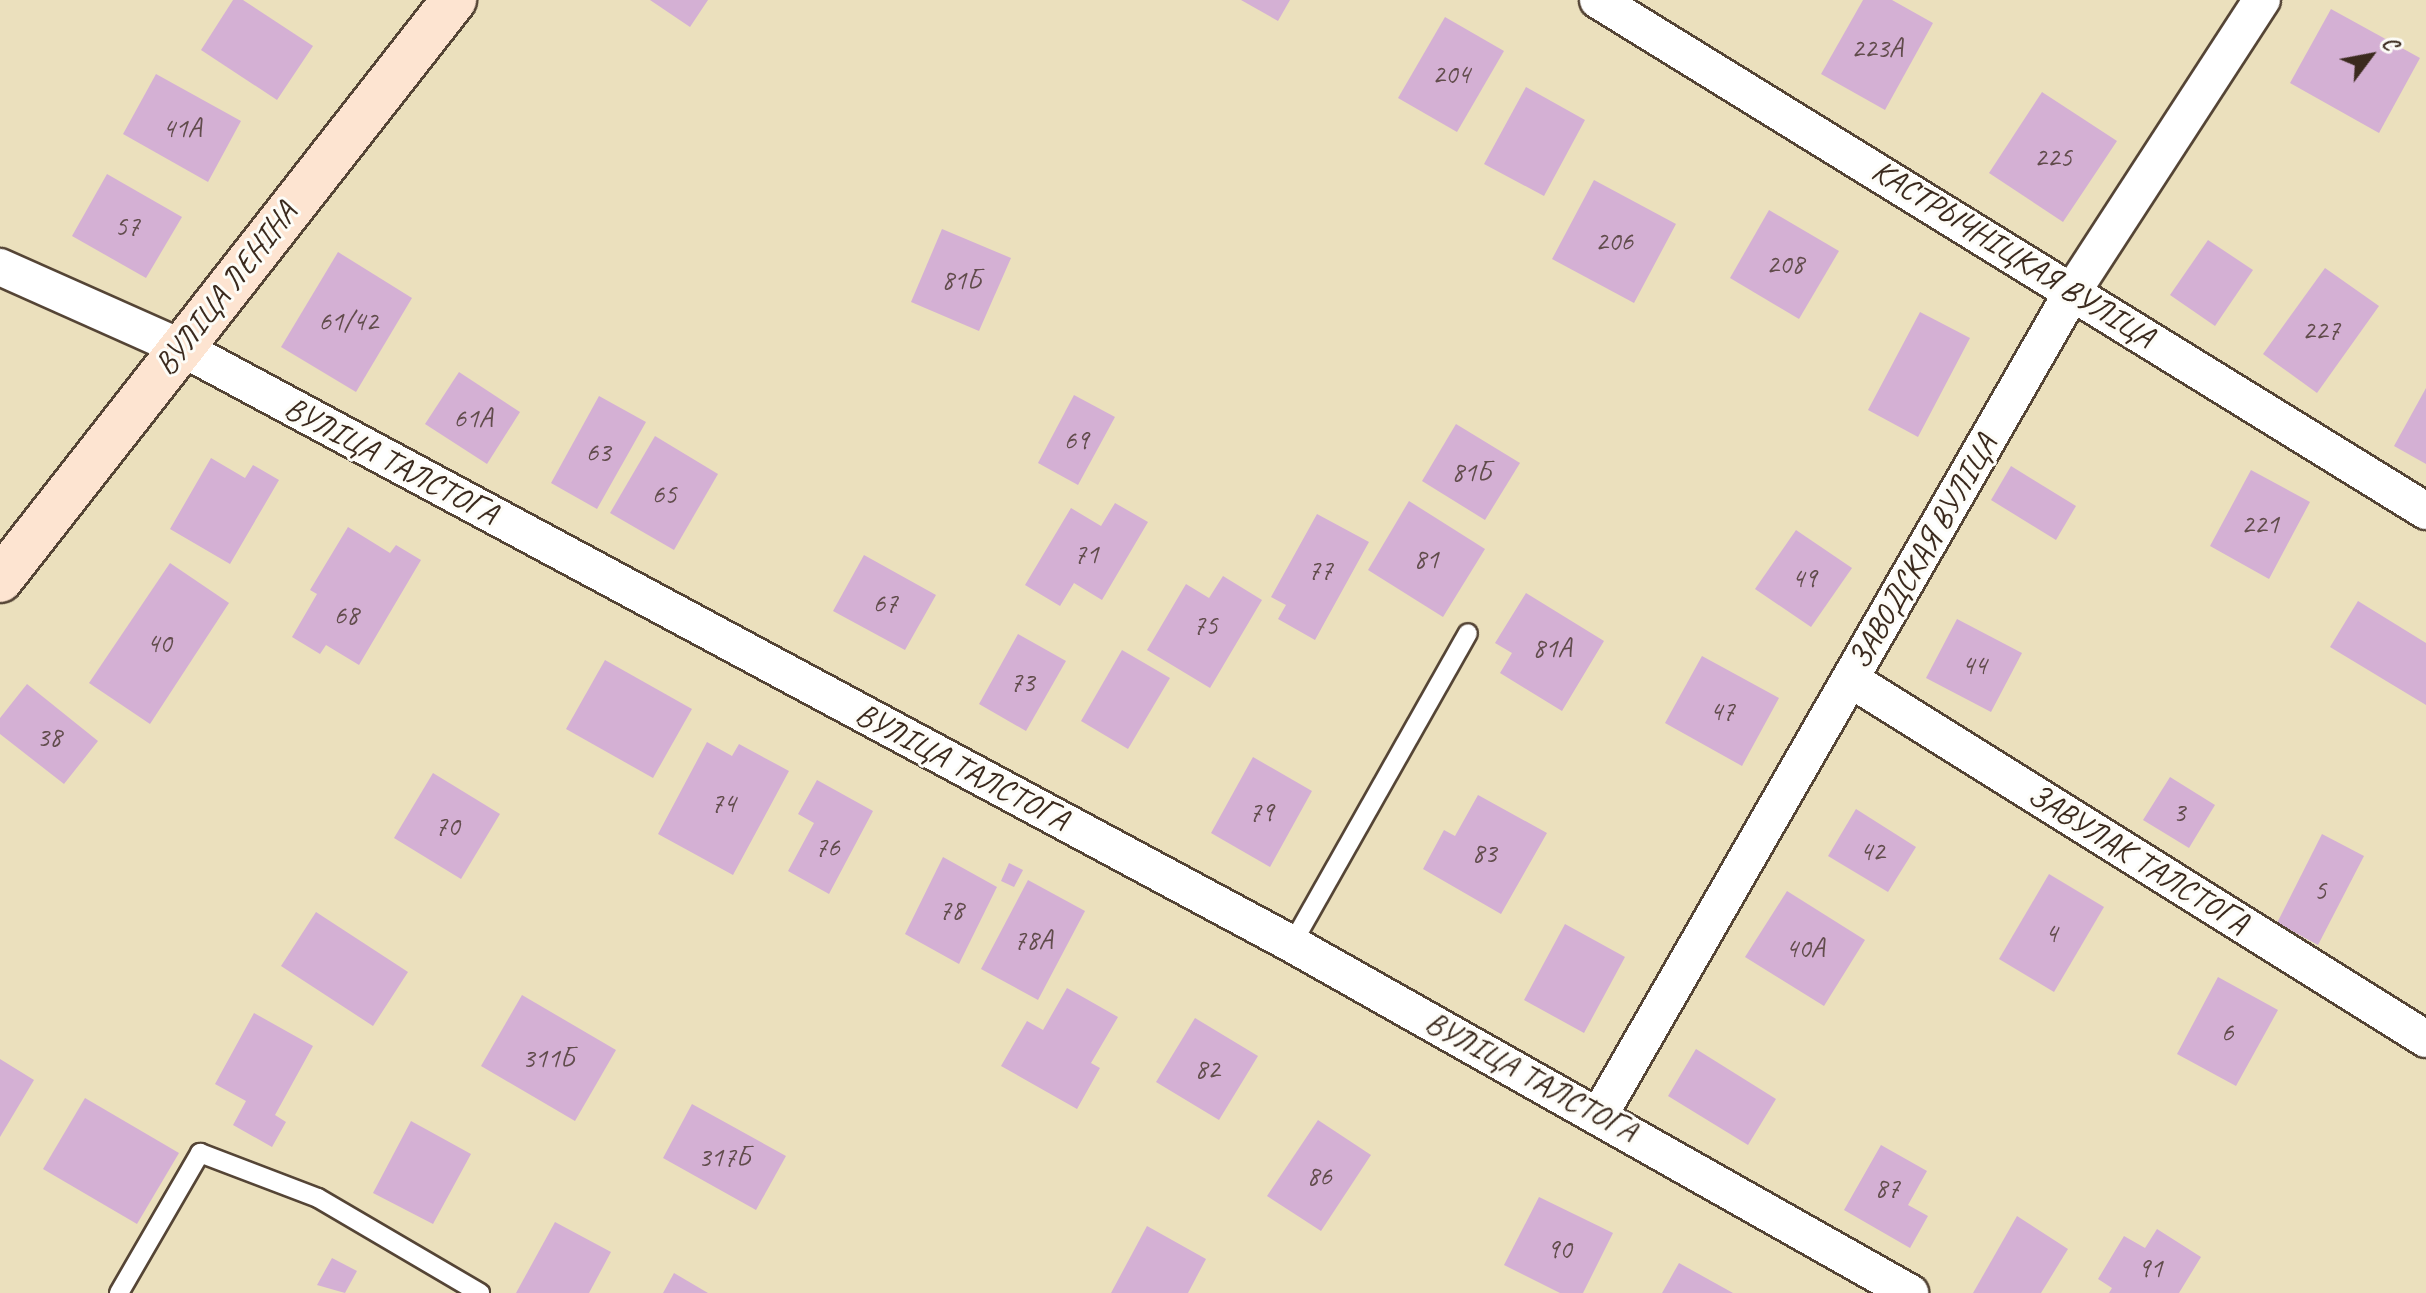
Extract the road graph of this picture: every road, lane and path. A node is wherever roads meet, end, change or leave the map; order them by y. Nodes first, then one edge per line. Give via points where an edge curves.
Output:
1 (454, 0) edge
2 (1598, 0) edge
3 (2262, 0) edge
4 (0, 267) edge
5 (2074, 289) junction
6 (180, 347) junction
7 (2426, 511) edge
8 (0, 580) edge
9 (1468, 633) dead end
10 (1850, 679) junction
11 (1292, 944) junction
12 (2426, 1039) edge
13 (1600, 1114) junction
14 (119, 1293) edge
15 (480, 1293) edge
16 (1910, 1293) edge

1 - 6 main road, ВУЛІЦА ЛЕНІНА
2 - 5 street, КАСТРЫЧНІЦКАЯ ВУЛІЦА
3 - 5 street, ЗАВОДСКАЯ ВУЛІЦА
4 - 6 street, ВУЛІЦА ТАЛСТОГА
5 - 7 street, КАСТРЫЧНІЦКАЯ ВУЛІЦА
5 - 10 street, ЗАВОДСКАЯ ВУЛІЦА
6 - 8 main road, ВУЛІЦА ЛЕНІНА
6 - 11 street, ВУЛІЦА ТАЛСТОГА
9 - 11 lane
10 - 12 street, ЗАВУЛАК ТАЛСТОГА
10 - 13 street, ЗАВОДСКАЯ ВУЛІЦА
11 - 13 street, ВУЛІЦА ТАЛСТОГА
13 - 16 street, ВУЛІЦА ТАЛСТОГА
14 - 15 lane via 200,1153 318,1198

